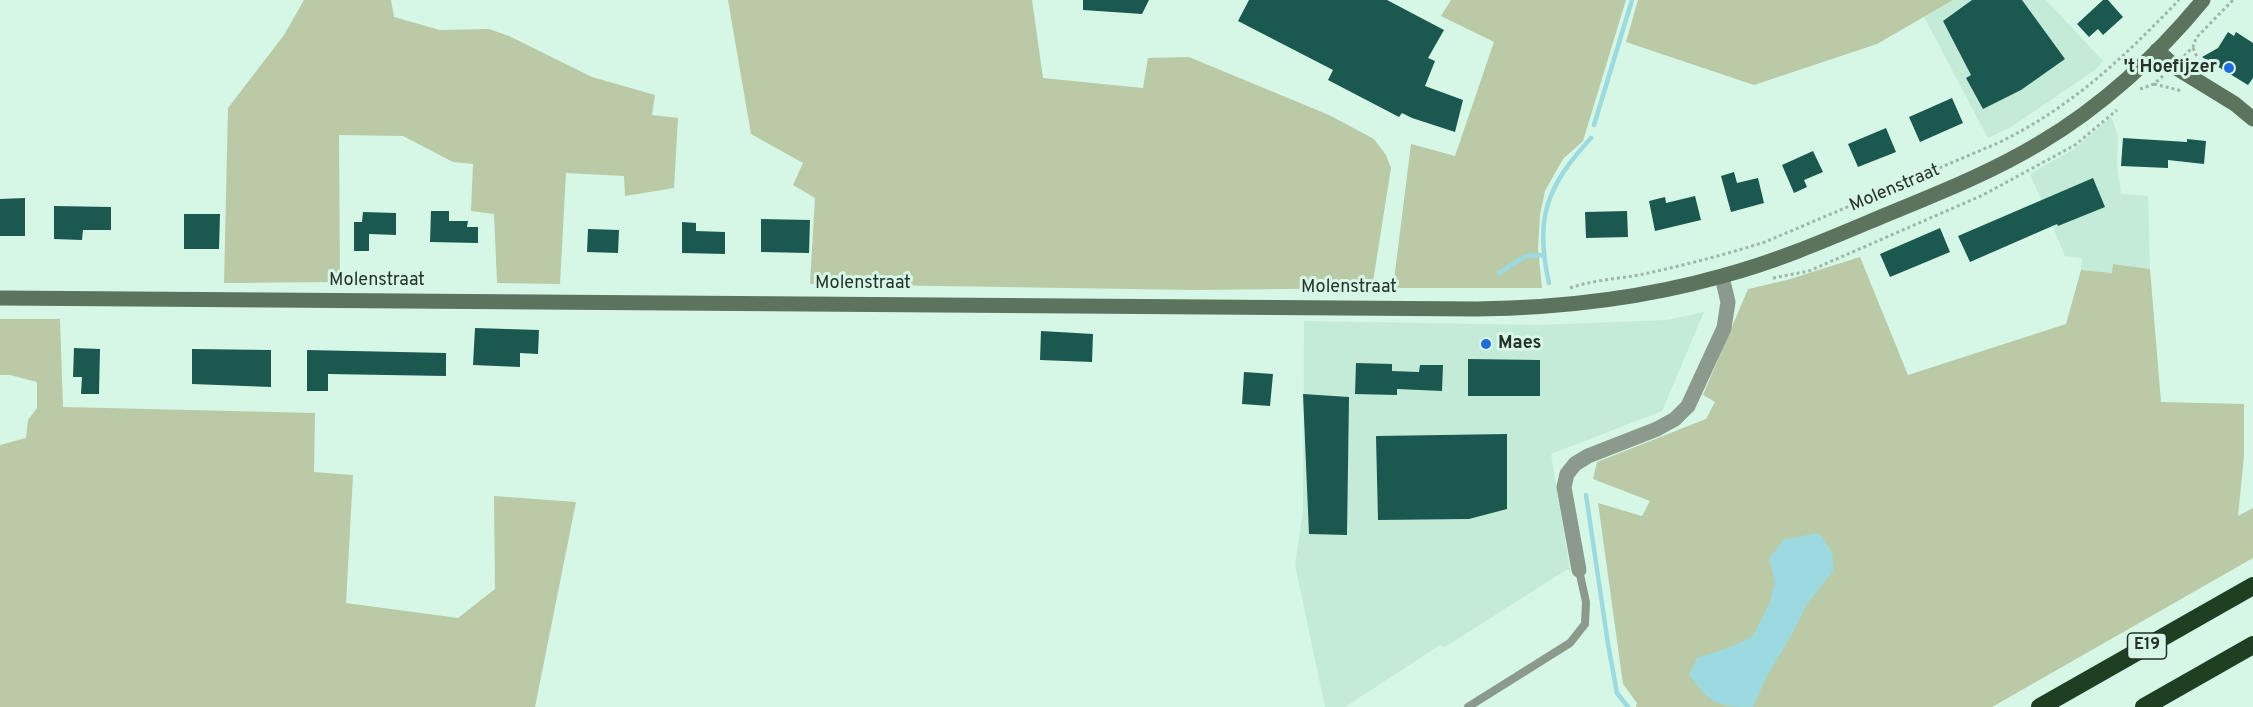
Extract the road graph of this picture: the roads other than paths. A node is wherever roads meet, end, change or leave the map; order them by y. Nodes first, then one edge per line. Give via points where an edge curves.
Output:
1 (2203, 0) edge
2 (2157, 50) junction
3 (2253, 119) edge
4 (1722, 277) junction
5 (0, 298) edge
6 (1579, 570) joint
7 (2253, 586) edge
8 (2253, 645) edge
9 (1468, 707) edge
10 (2040, 707) edge
11 (2144, 707) edge

1 - 2 main road, Molenstraat
2 - 3 main road via 2178,69
2 - 4 main road, Molenstraat via 2074,120 2021,154 1802,250
4 - 5 main road, Molenstraat via 1600,302 1497,308
4 - 6 street via 1728,302 1724,328 1688,406 1657,429 1588,456 1567,474 1564,487
6 - 9 lane via 1586,602 1584,624 1570,644
7 - 10 highway, E19
8 - 11 highway

